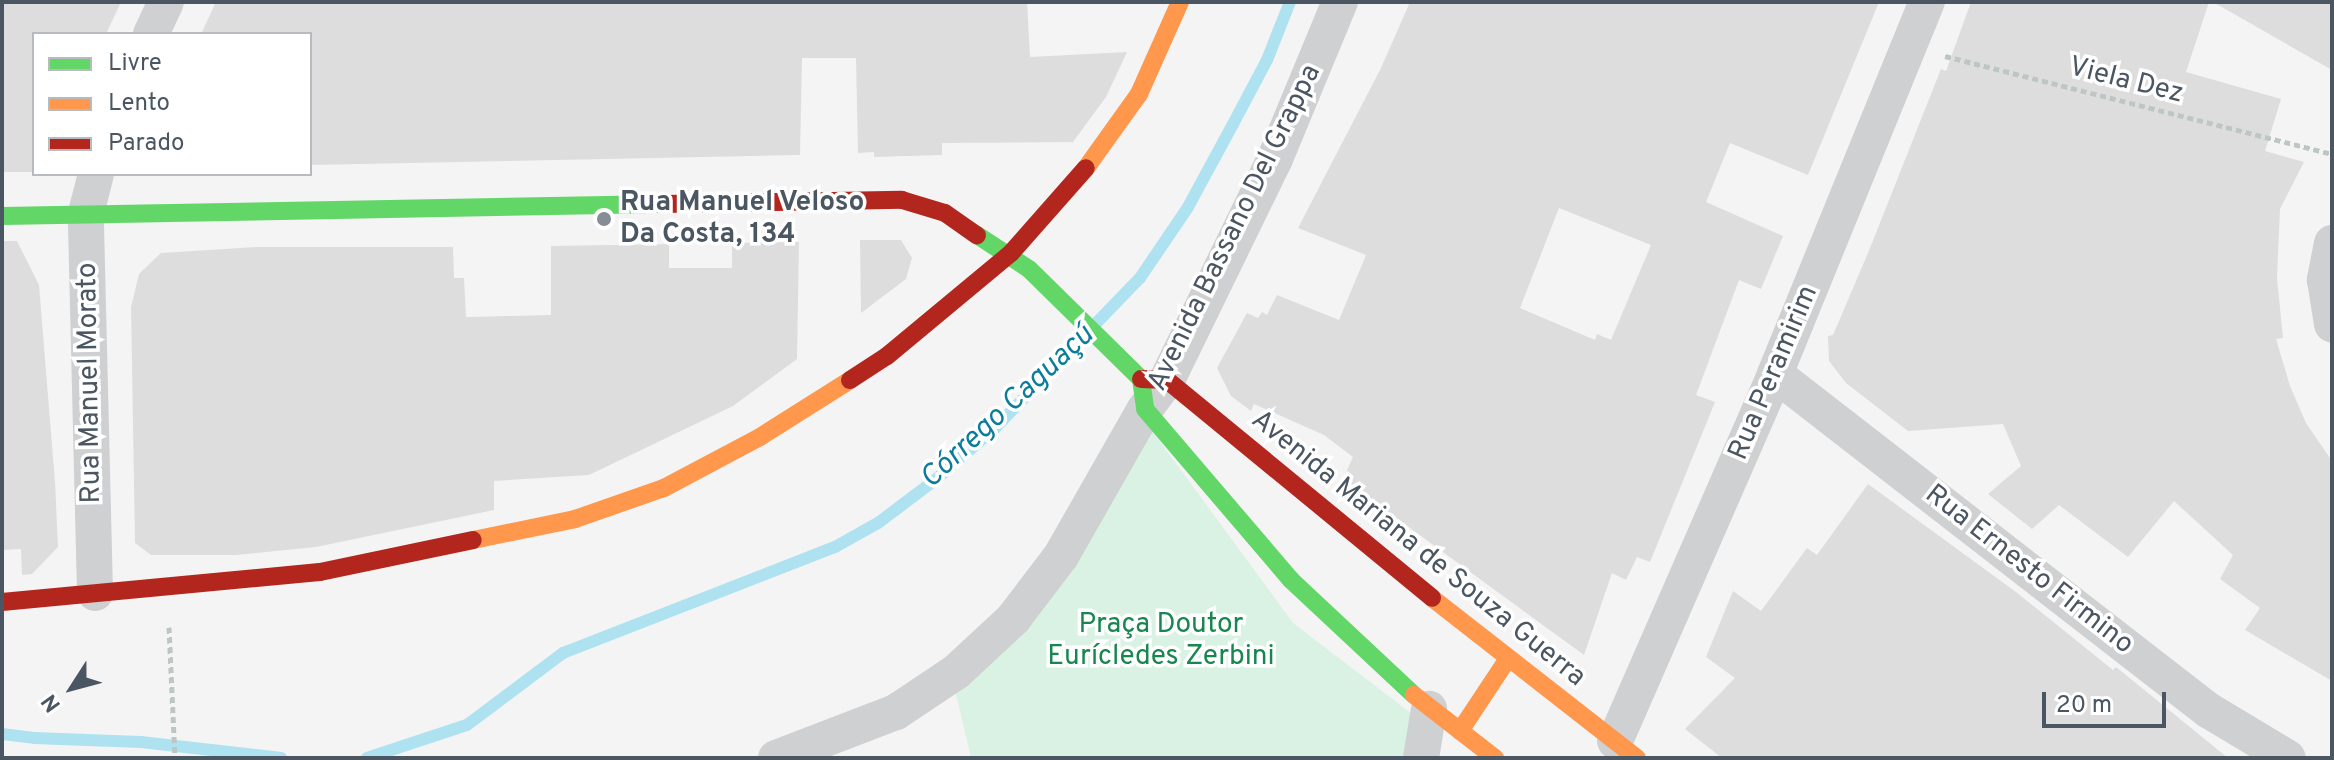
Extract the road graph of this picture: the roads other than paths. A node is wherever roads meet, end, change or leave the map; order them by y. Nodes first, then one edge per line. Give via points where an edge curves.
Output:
1 (166, 2) edge
2 (1180, 2) edge
3 (1340, 2) edge
4 (1927, 2) edge
5 (152, 32) edge
6 (95, 176) edge
7 (86, 213) junction
8 (2, 216) edge
9 (2332, 243) edge
10 (1011, 253) junction
11 (2332, 324) edge
12 (1775, 374) junction
13 (1151, 389) junction
14 (95, 593) junction
15 (2, 602) edge
16 (1502, 668) junction
17 (1429, 709) junction
18 (1463, 726) junction
19 (1626, 750) edge
20 (776, 758) edge
21 (1421, 758) edge
22 (1495, 758) edge
23 (2288, 758) edge

1 - 5 street
2 - 10 main road via 1139,94 1091,162
3 - 13 street, Avenida Bassano Del Grappa via 1274,161
4 - 12 street, Rua Peramirim
6 - 7 street, Rua Manuel Morato
7 - 8 main road
7 - 10 main road via 902,200 945,213
7 - 14 street, Rua Manuel Morato
9 - 11 street via 2325,280
10 - 13 main road
10 - 14 main road via 887,356 760,437 664,488 575,519 320,572
12 - 19 street, Rua Peramirim
12 - 23 street, Rua Ernesto Firmino via 2208,710
13 - 16 main road, Avenida Mariana de Souza Guerra
13 - 17 main road via 1291,580
13 - 20 street, Avenida Bassano Del Grappa via 1061,556 1013,619 956,672 896,712
14 - 15 main road
16 - 18 main road
16 - 19 main road, Avenida Mariana de Souza Guerra
17 - 18 main road
17 - 21 street
18 - 22 main road

